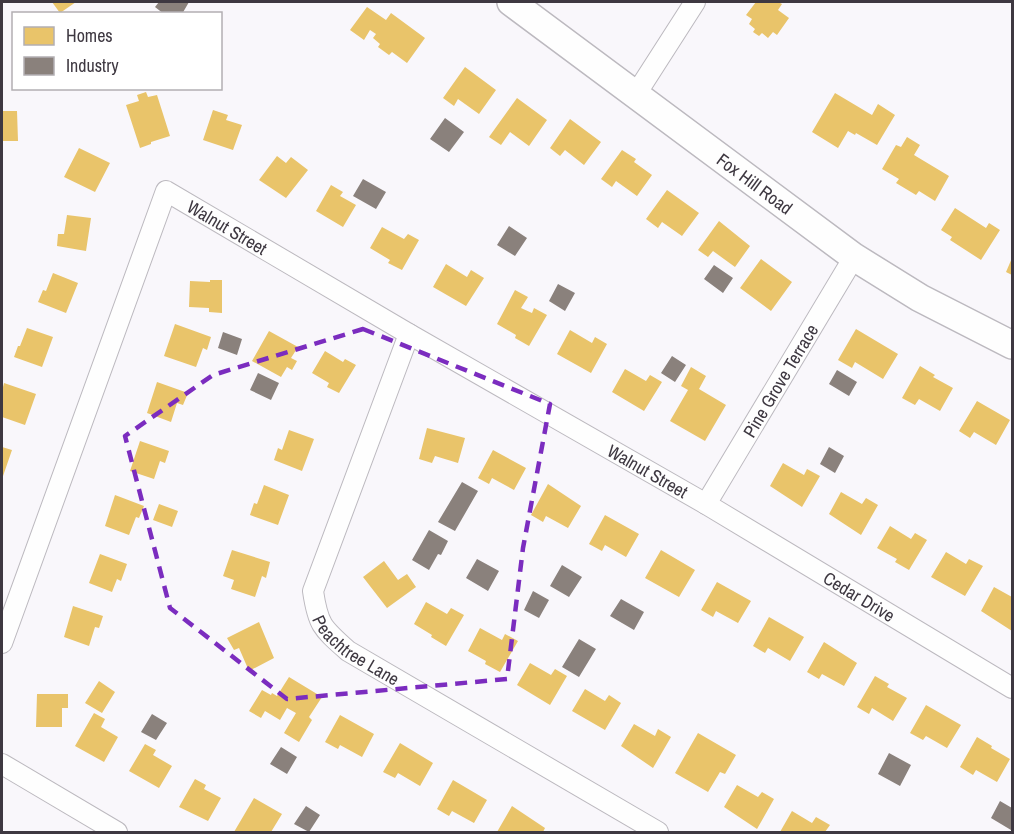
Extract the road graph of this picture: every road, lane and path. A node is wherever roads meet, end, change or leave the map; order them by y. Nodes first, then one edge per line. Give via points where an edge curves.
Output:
1 (511, 2) edge
2 (695, 2) edge
3 (636, 94) junction
4 (854, 257) junction
5 (409, 334) junction
6 (1012, 345) edge
7 (706, 504) junction
8 (2, 643) edge
9 (1012, 688) edge
10 (2, 765) edge
11 (117, 832) edge
12 (658, 832) edge

1 - 3 main road, Fox Hill Road
2 - 3 street
3 - 4 main road, Fox Hill Road
4 - 6 main road, Fox Hill Road via 920,298
4 - 7 street, Pine Grove Terrace
5 - 7 street, Walnut Street
5 - 8 street, Walnut Street via 166,191
5 - 12 street, Peachtree Lane via 313,591 317,617 348,651
7 - 9 street, Cedar Drive
10 - 11 street

